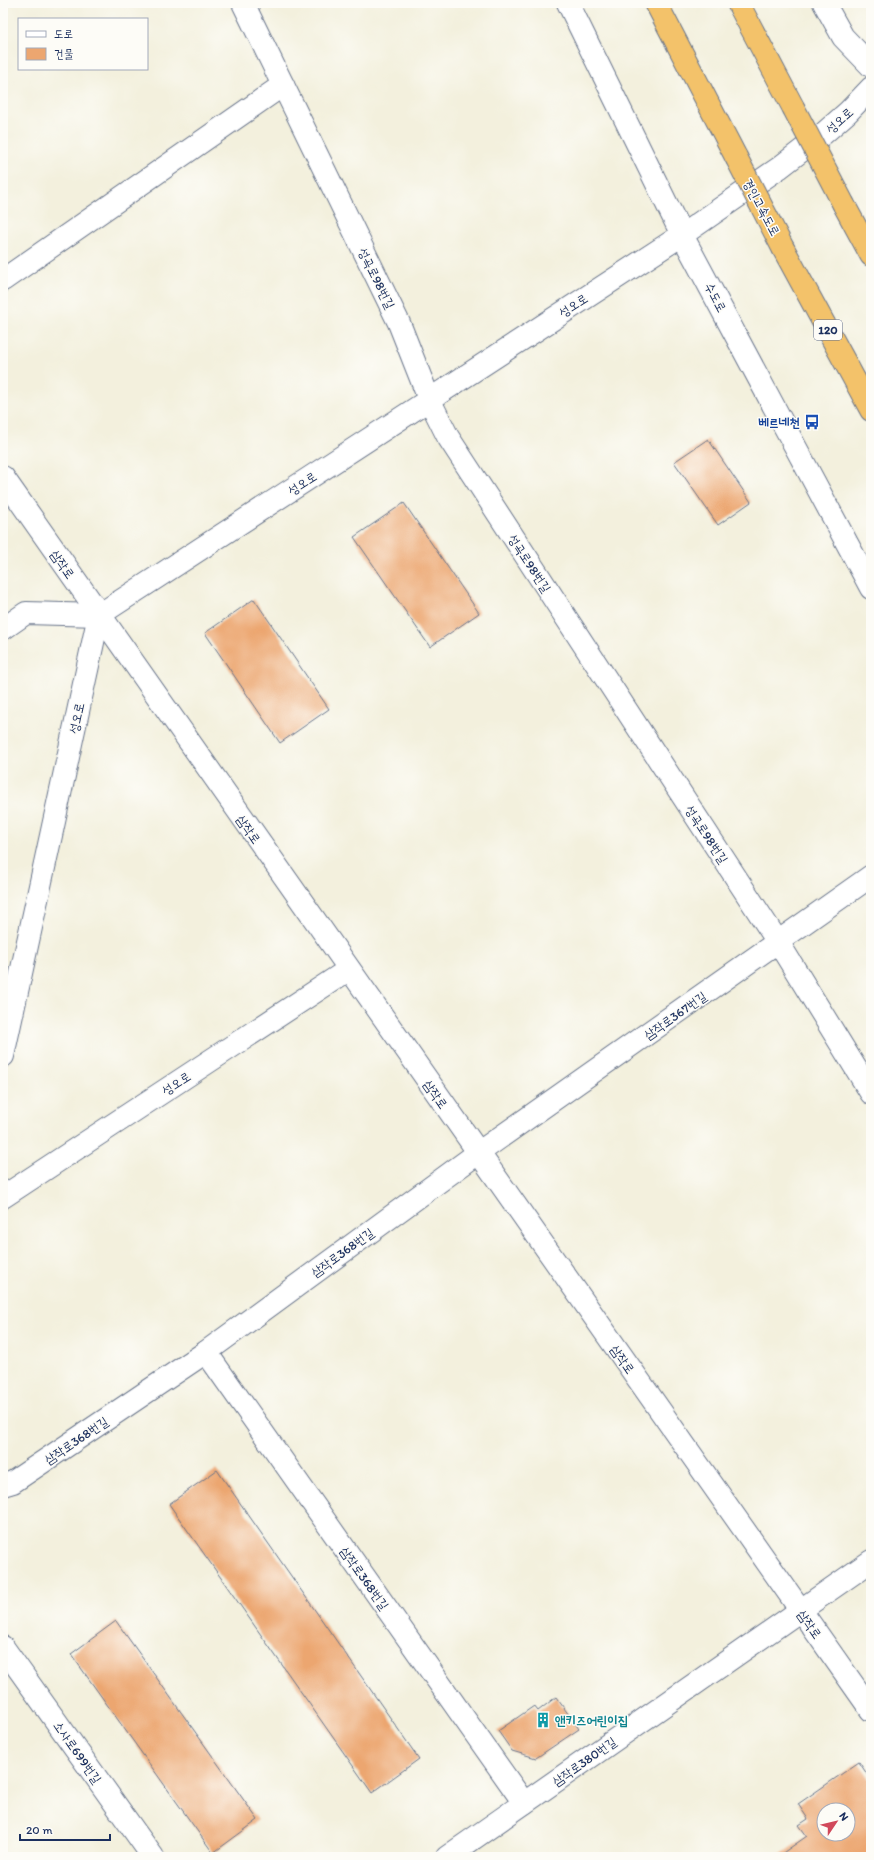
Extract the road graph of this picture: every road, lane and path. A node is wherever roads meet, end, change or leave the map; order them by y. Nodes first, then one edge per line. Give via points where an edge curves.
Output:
1 (244, 3) edge
2 (568, 3) edge
3 (656, 3) edge
4 (738, 3) edge
5 (824, 3) edge
6 (871, 66) edge
7 (283, 85) junction
8 (871, 88) edge
9 (682, 235) junction
10 (871, 255) edge
11 (3, 280) edge
12 (429, 400) junction
13 (871, 410) edge
14 (3, 477) edge
15 (871, 588) edge
16 (99, 615) junction
17 (3, 629) edge
18 (871, 876) edge
19 (778, 942) junction
20 (348, 970) junction
21 (3, 1056) edge
22 (871, 1093) edge
23 (478, 1153) junction
24 (3, 1197) edge
25 (206, 1352) junction
26 (3, 1485) edge
27 (871, 1561) edge
28 (800, 1610) junction
29 (3, 1647) edge
30 (871, 1710) edge
31 (524, 1803) junction
32 (153, 1857) edge
33 (447, 1857) edge

1 - 7 street, 성곡로98번길
2 - 9 street, 수도로
3 - 13 highway, 경인고속도로 / 120, bridge via 784,250
4 - 10 highway, bridge
5 - 6 street via 843,37
7 - 11 street
7 - 12 street, 성곡로98번길 via 399,323
8 - 9 street, 성오로 via 817,139
9 - 12 street, 성오로
9 - 15 street, 수도로
12 - 16 street, 성오로
12 - 19 street, 성곡로98번길 via 448,437
14 - 16 street, 삼작로
16 - 17 street via 26,613
16 - 20 street, 삼작로
16 - 21 street, 성오로
18 - 19 street, 삼작로367번길
19 - 22 street, 성곡로98번길
19 - 23 street, 삼작로367번길
20 - 23 street, 삼작로
20 - 24 street, 성오로
23 - 25 street, 삼작로368번길
23 - 28 street, 삼작로
25 - 26 street, 삼작로368번길 via 13,1482
25 - 31 street, 삼작로368번길
27 - 28 street, 삼작로380번길
28 - 30 street, 삼작로
28 - 31 street, 삼작로380번길
29 - 32 street, 소사로699번길
31 - 33 street, 삼작로380번길

